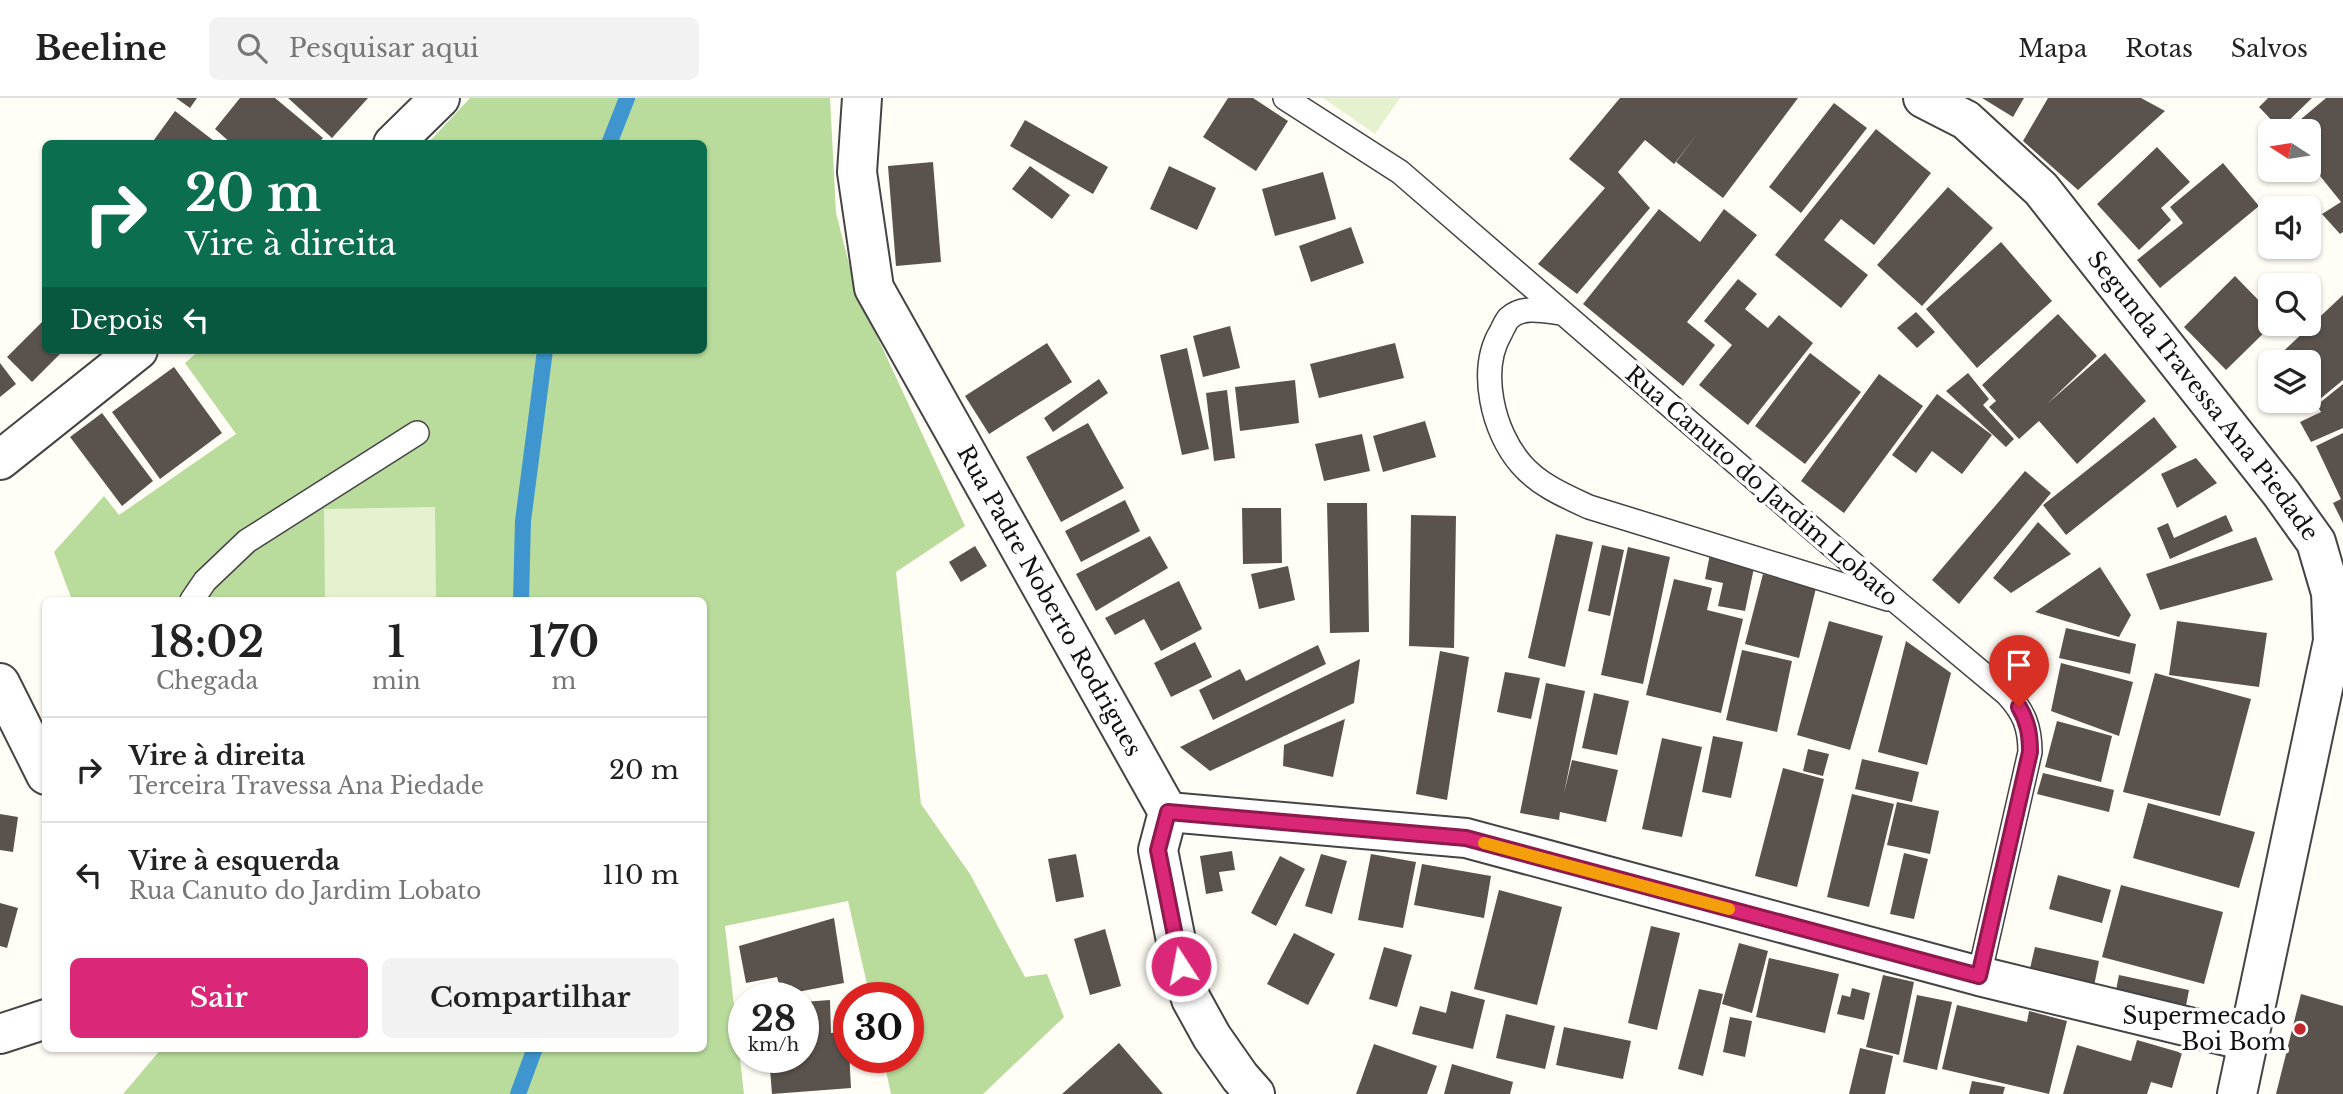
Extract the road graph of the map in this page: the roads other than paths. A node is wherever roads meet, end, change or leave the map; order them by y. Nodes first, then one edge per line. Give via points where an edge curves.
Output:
1 (440, 98) edge
2 (862, 98) edge
3 (1285, 98) edge
4 (1923, 98) edge
5 (397, 140) edge
6 (1561, 313) junction
7 (133, 354) edge
8 (417, 433) dead end
9 (0, 460) edge
10 (0, 471) edge
11 (0, 484) edge
12 (194, 597) edge
13 (1897, 602) junction
14 (0, 683) edge
15 (42, 767) edge
16 (1168, 812) junction
17 (1979, 976) junction
18 (42, 1020) edge
19 (0, 1034) edge
20 (2247, 1041) junction
21 (1255, 1094) edge
22 (2237, 1094) edge

1 - 5 street
2 - 16 street, Rua Padre Noberto Rodrigues via 857,172 874,288
3 - 6 lane, Rua Canuto do Jardim Lobato via 1399,172
4 - 20 street, Segunda Travessa Ana Piedade via 1966,120 2041,189 2316,542 2331,593 2333,641
6 - 13 lane, Rua Canuto do Jardim Lobato
6 - 13 lane via 1529,309 1509,317 1496,340 1489,372 1492,404 1502,434 1530,472 1549,488 1589,508
7 - 9 street
8 - 12 lane via 247,541
10 - 11 street
13 - 17 lane, Rua Canuto do Jardim Lobato via 2007,694 2027,720 2030,752
14 - 15 street
16 - 17 street via 1466,838
16 - 21 street via 1158,850 1191,999 1212,1037
17 - 20 street
18 - 19 street
20 - 22 street, Segunda Travessa Ana Piedade

